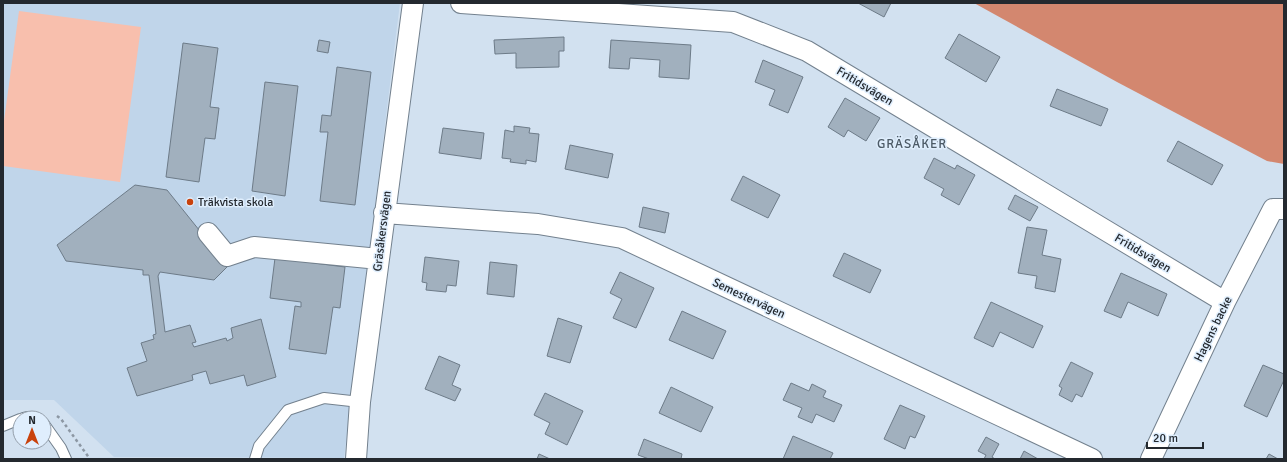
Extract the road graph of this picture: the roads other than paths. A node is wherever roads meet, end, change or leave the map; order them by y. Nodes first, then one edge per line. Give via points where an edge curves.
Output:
1 (413, 3) edge
2 (460, 3) edge
3 (1284, 209) edge
4 (384, 213) junction
5 (208, 233) dead end
6 (378, 259) junction
7 (1225, 302) junction
8 (360, 402) junction
9 (52, 435) edge
10 (66, 459) edge
11 (254, 459) edge
12 (356, 459) edge
13 (1092, 459) edge
14 (1151, 459) edge

1 - 4 street, Gräsåkersvägen
2 - 7 street, Fritidsvägen via 733,22 792,45 807,51
3 - 7 street, Hagens backe via 1273,209
4 - 6 street, Gräsåkersvägen
4 - 13 street, Semestervägen via 538,224 622,238
5 - 6 street via 227,256 254,247
6 - 8 street, Gräsåkersvägen
7 - 14 street, Hagens backe
8 - 11 lane via 324,398 288,410 259,446
8 - 12 street, Gräsåkersvägen
9 - 10 lane

